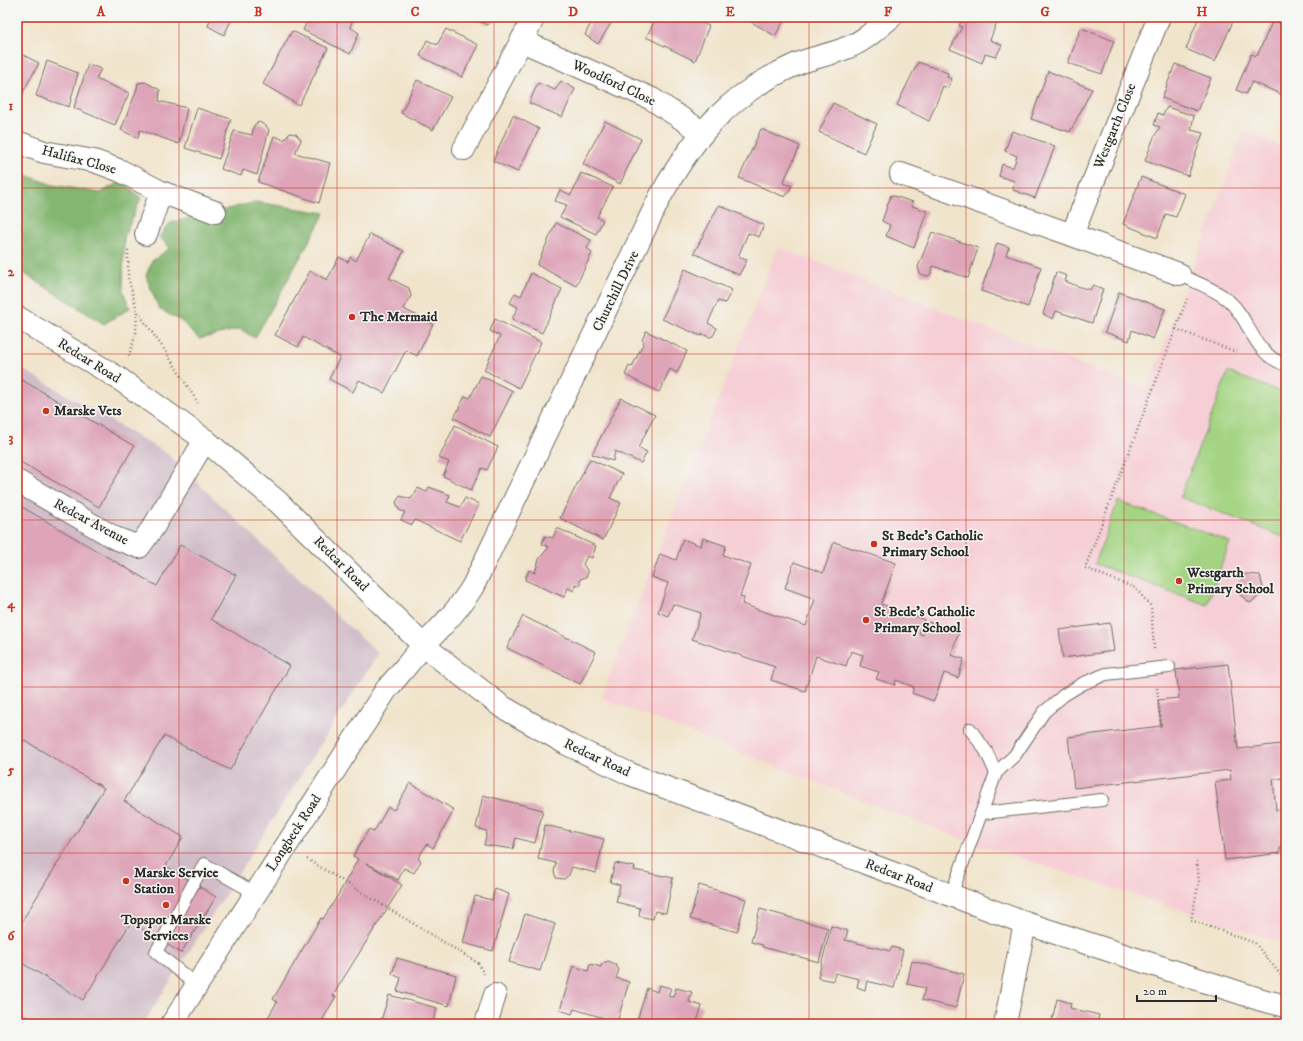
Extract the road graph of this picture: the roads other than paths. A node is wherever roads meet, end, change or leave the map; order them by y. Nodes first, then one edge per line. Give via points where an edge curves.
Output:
1 (534, 17) edge
2 (891, 17) edge
3 (1159, 17) edge
4 (522, 41) junction
5 (702, 132) junction
6 (17, 142) edge
7 (464, 149) dead end
8 (901, 174) dead end
9 (161, 192) junction
10 (215, 212) dead end
11 (146, 234) road end
12 (1072, 235) junction
13 (1186, 278) joint
14 (17, 317) edge
15 (1286, 365) edge
16 (206, 440) junction
17 (17, 481) edge
18 (424, 646) junction
19 (1169, 667) dead end
20 (970, 728) dead end
21 (996, 773) junction
22 (1102, 800) dead end
23 (982, 813) junction
24 (255, 893) junction
25 (951, 895) junction
26 (1025, 923) junction
27 (196, 985) junction
28 (495, 995) road end
29 (1286, 1006) edge
30 (172, 1024) edge
31 (486, 1024) edge
32 (1005, 1024) edge

1 - 4 street
2 - 5 street, Churchill Drive via 848,48 798,63 761,82 728,106
3 - 12 street, Westgarth Close
4 - 5 street, Woodford Close via 652,99
4 - 7 street
5 - 18 street, Churchill Drive via 675,170 660,197 473,586 449,620
6 - 9 street, Halifax Close via 44,152 94,161 121,171
8 - 12 street
9 - 10 street, Halifax Close
9 - 11 street
12 - 13 street
13 - 15 lane via 1214,290 1229,301 1244,319 1262,351 1276,362
14 - 16 street, Redcar Road via 118,378
16 - 17 street, Redcar Avenue via 139,547 115,538
16 - 18 street, Redcar Road via 278,502
18 - 24 street, Longbeck Road via 386,690
18 - 25 street, Redcar Road via 501,706 567,744 630,774
19 - 21 lane via 1106,674 1064,695 1044,712 1015,755
20 - 21 lane via 986,751
21 - 23 lane
22 - 23 lane
23 - 25 lane
24 - 27 street, Longbeck Road
24 - 27 lane via 204,864 156,952
25 - 26 street, Redcar Road
26 - 29 street, Redcar Road
26 - 32 street
27 - 30 street, Longbeck Road
28 - 31 street

